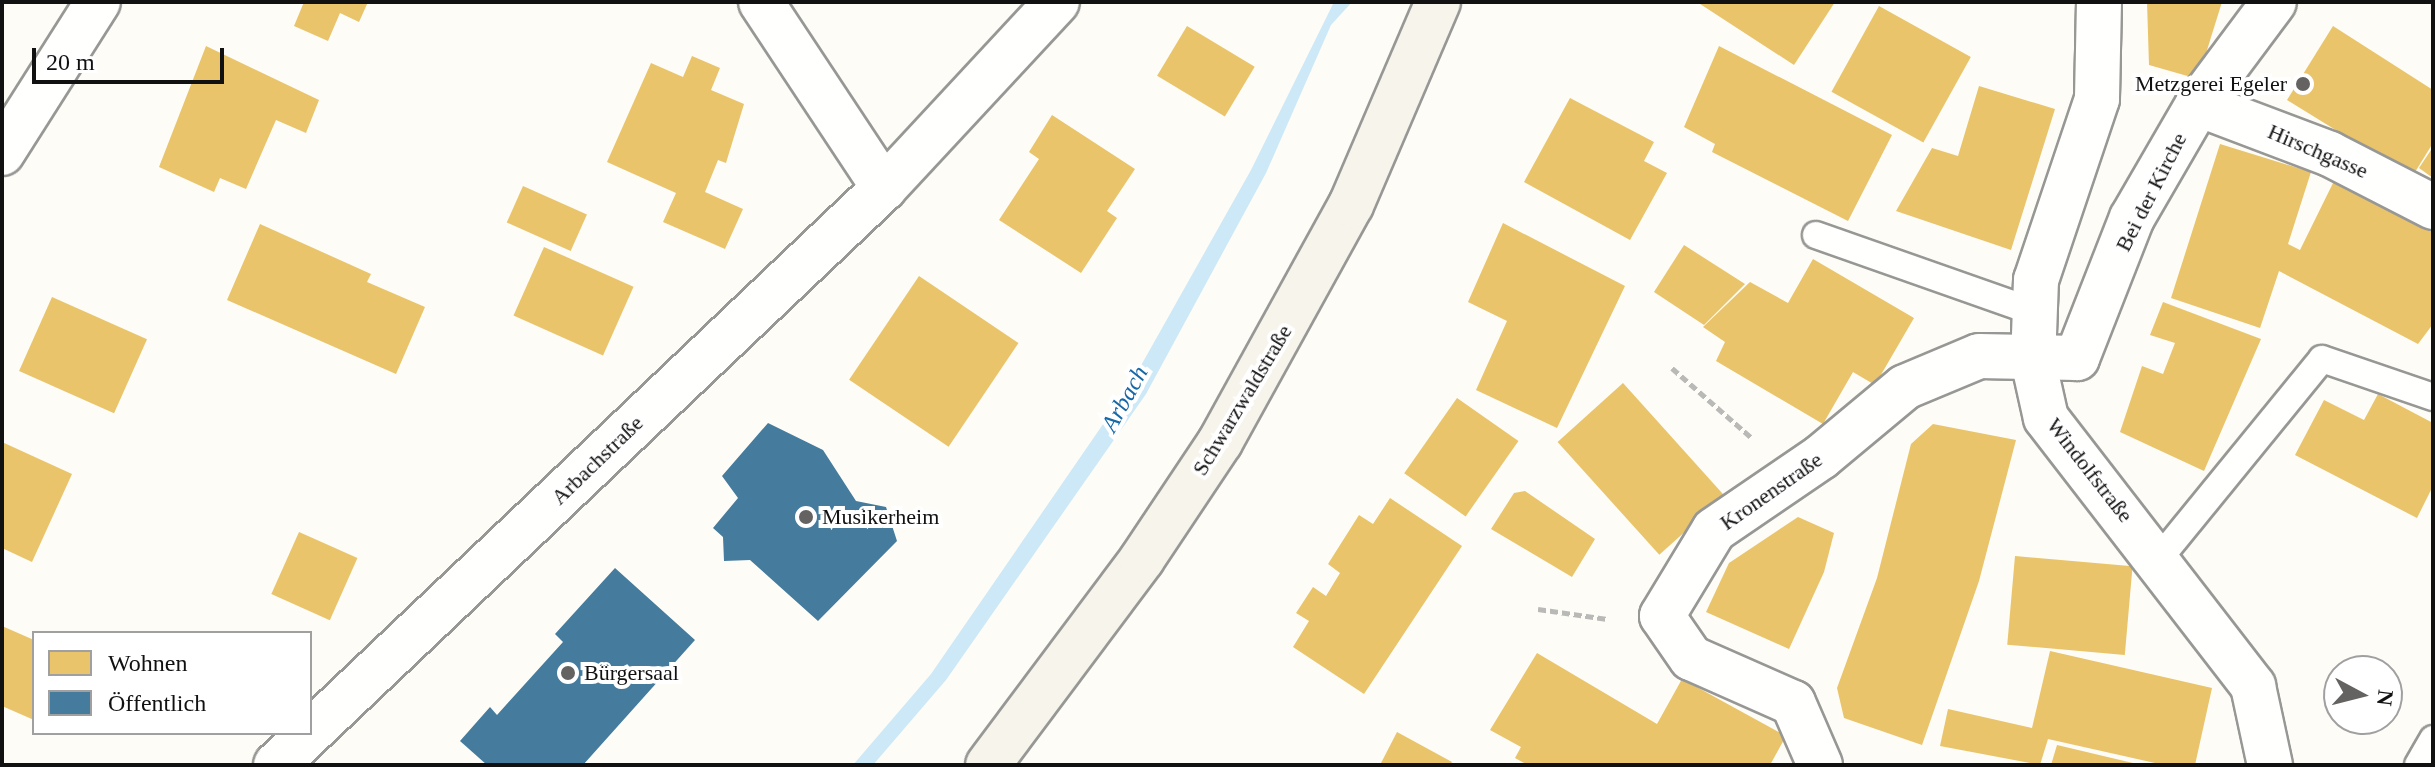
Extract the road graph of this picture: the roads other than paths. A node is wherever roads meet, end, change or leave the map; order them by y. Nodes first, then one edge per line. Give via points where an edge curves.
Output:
1 (98, 2) edge
2 (761, 2) edge
3 (1057, 2) edge
4 (1438, 2) edge
5 (2099, 2) edge
6 (2274, 2) edge
7 (2198, 104) junction
8 (2, 153) edge
9 (884, 188) junction
10 (2433, 207) edge
11 (1816, 235) dead end
12 (2035, 312) junction
13 (2033, 360) junction
14 (2433, 397) edge
15 (2158, 560) junction
16 (312, 731) edge
17 (308, 735) edge
18 (2433, 739) edge
19 (276, 765) edge
20 (988, 765) edge
21 (1820, 765) edge
22 (2270, 765) edge
23 (2418, 765) edge

1 - 8 street
2 - 9 street
3 - 9 street, Arbachstraße
4 - 20 street, Schwarzwaldstraße via 1351,205 1220,442 1142,559
5 - 12 street, Windolfstraße via 2097,99 2036,280
6 - 7 street, Bei der Kirche
7 - 10 street, Hirschgasse via 2330,154
7 - 13 street, Bei der Kirche via 2132,218 2077,358
9 - 16 street, Arbachstraße
11 - 12 lane
12 - 13 street, Windolfstraße
13 - 15 street, Windolfstraße via 2046,418
13 - 21 street, Kronenstraße via 1979,356 1905,387 1794,476 1714,530 1662,616 1691,658 1793,703
14 - 15 lane via 2322,359
15 - 22 street, Windolfstraße via 2253,686
17 - 19 street, Arbachstraße
18 - 23 lane

